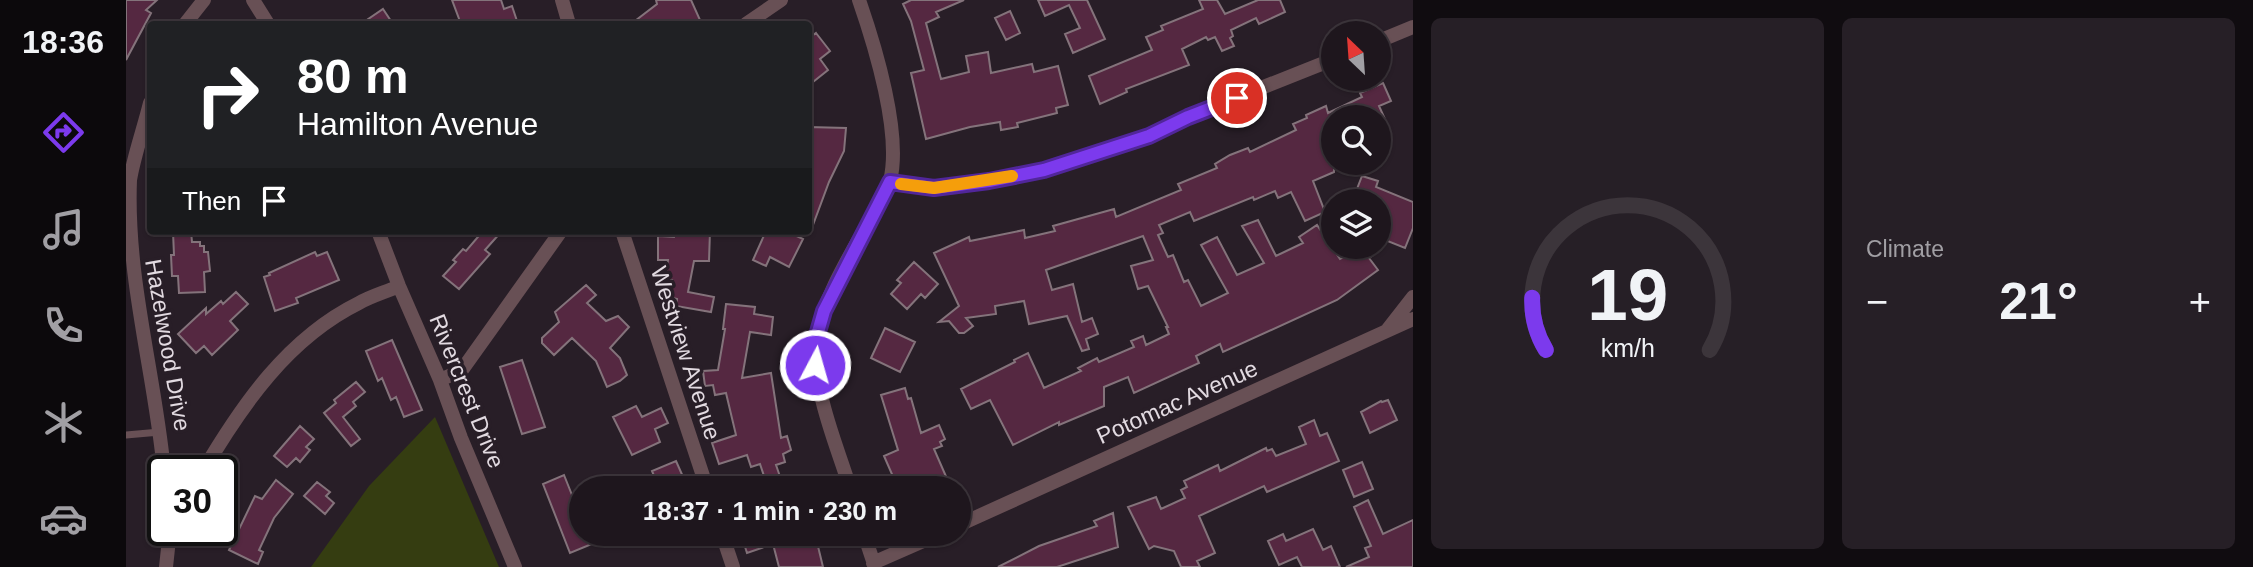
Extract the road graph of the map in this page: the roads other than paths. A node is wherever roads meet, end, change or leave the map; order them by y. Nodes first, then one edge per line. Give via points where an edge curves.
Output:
1 (204, 0) edge
2 (253, 0) edge
3 (562, 0) edge
4 (780, 0) edge
5 (859, 0) edge
6 (187, 21) edge
7 (266, 21) edge
8 (568, 21) edge
9 (750, 21) edge
10 (1413, 27) edge
11 (1391, 36) edge
12 (1321, 64) edge
13 (147, 115) edge
14 (890, 182) junction
15 (379, 235) edge
16 (558, 235) edge
17 (623, 235) edge
18 (399, 286) junction
19 (1413, 297) edge
20 (1413, 319) edge
21 (1385, 332) junction
22 (440, 380) junction
23 (161, 432) junction
24 (126, 435) edge
25 (163, 455) edge
26 (213, 455) edge
27 (703, 476) edge
28 (846, 476) edge
29 (971, 520) edge
30 (168, 546) edge
31 (726, 546) edge
32 (868, 546) edge
33 (914, 546) edge
34 (874, 565) edge
35 (166, 567) edge
36 (515, 567) edge
37 (733, 567) edge

1 - 6 street
2 - 7 street
3 - 8 street
4 - 9 street
5 - 14 street via 894,139
10 - 11 street
12 - 14 street via 1149,136 1044,170 934,188
13 - 23 street, Hazelwood Drive via 130,180 128,245 133,296
14 - 28 street via 836,284 818,332 815,365 821,397
15 - 18 street, Rivercrest Drive
16 - 22 street via 462,370
17 - 27 street, Westview Avenue
18 - 22 street, Rivercrest Drive
18 - 26 street via 358,303 306,337 263,381
19 - 21 street
20 - 21 street, Potomac Avenue
21 - 29 street, Potomac Avenue
22 - 36 street, Rivercrest Drive
23 - 24 lane
23 - 25 street, Hazelwood Drive
30 - 35 street
31 - 37 street
32 - 34 street
33 - 34 street

